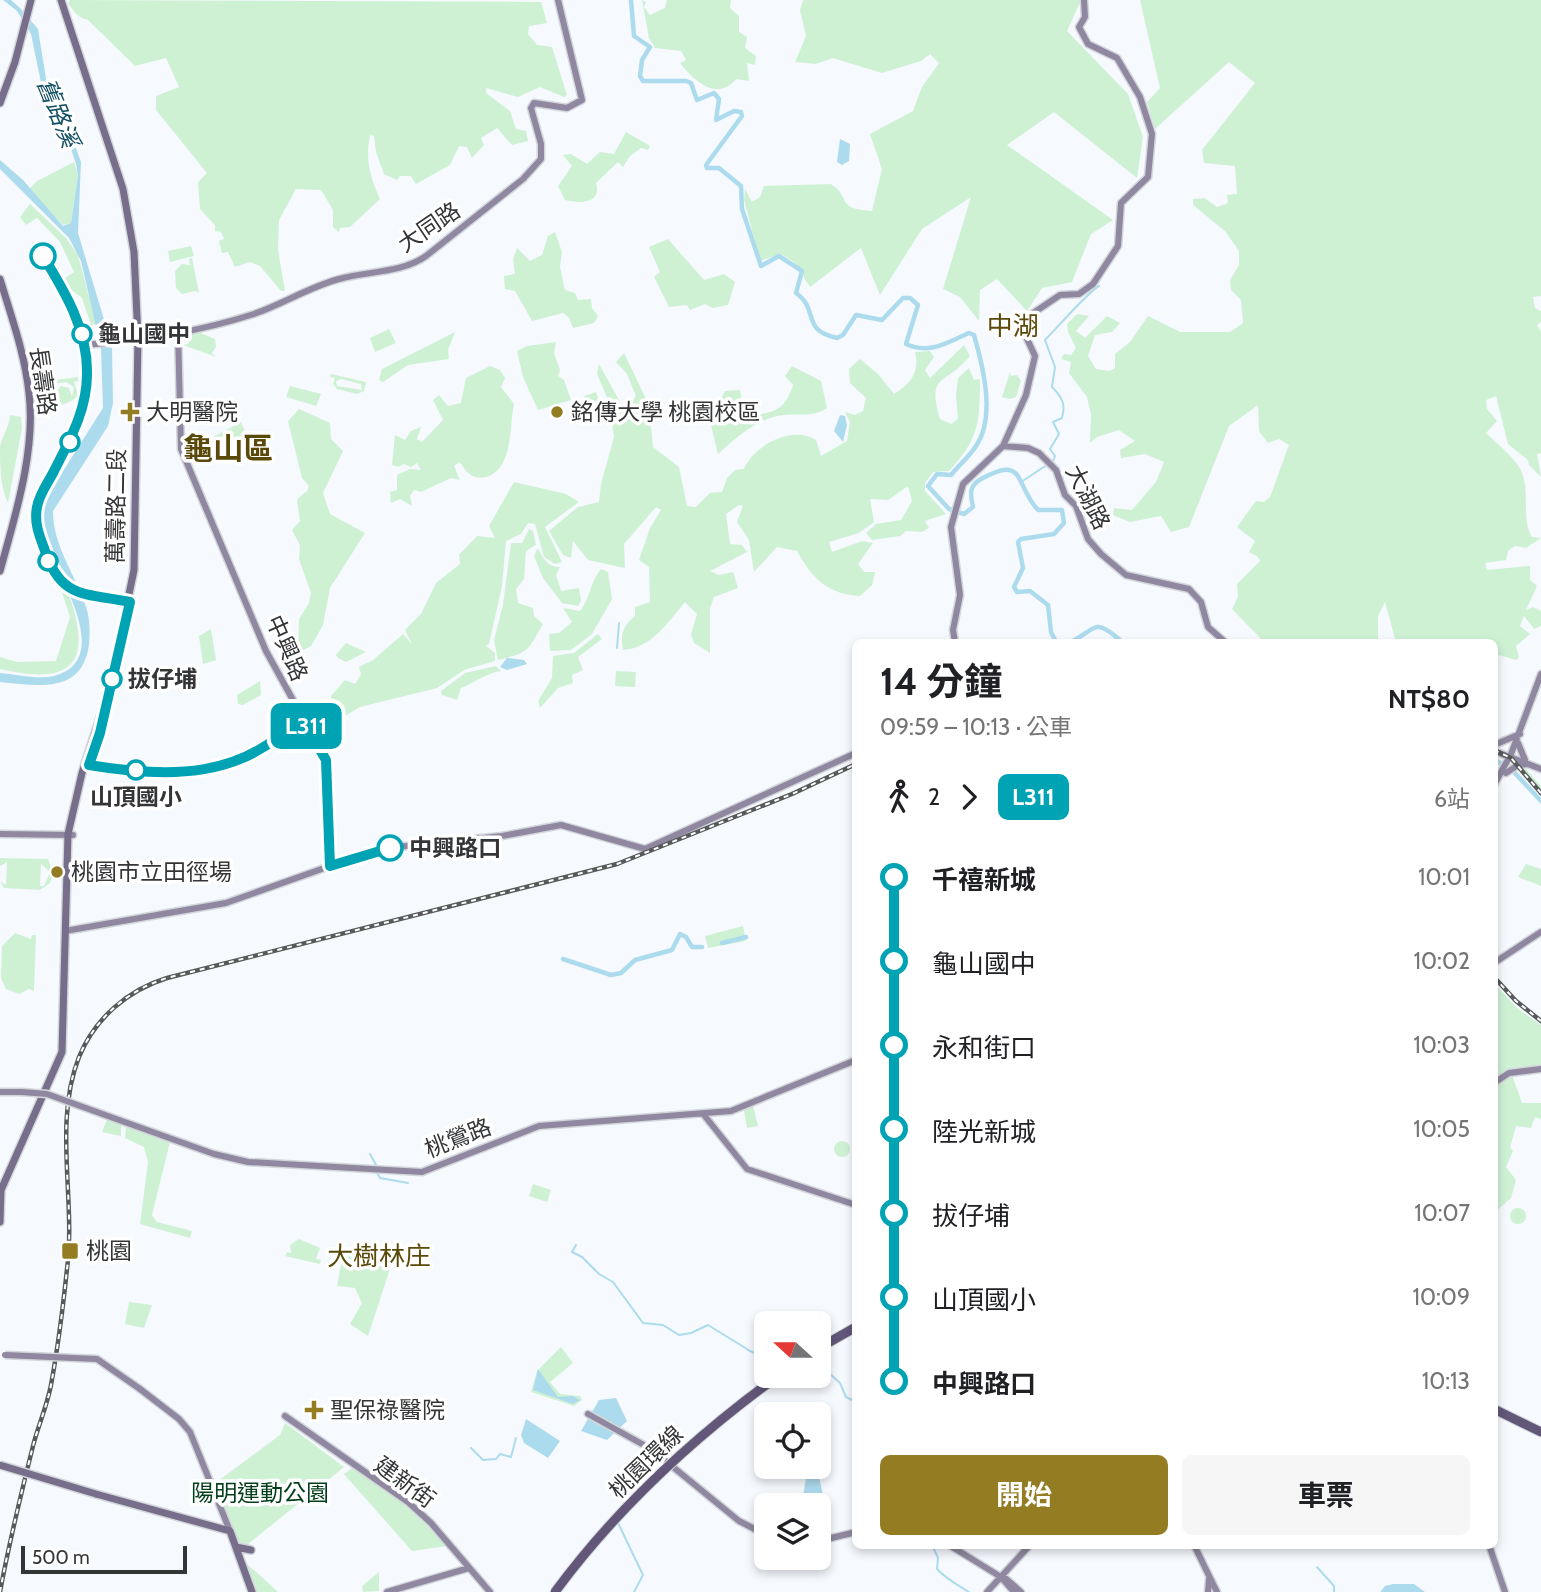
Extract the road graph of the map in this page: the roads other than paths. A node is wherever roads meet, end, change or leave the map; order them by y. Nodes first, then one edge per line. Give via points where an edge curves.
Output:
1 (29, 0) edge
2 (61, 0) edge
3 (558, 0) edge
4 (1084, 0) edge
5 (20, 39) junction
6 (0, 91) edge
7 (0, 103) edge
8 (0, 279) edge
9 (0, 290) edge
10 (178, 331) junction
11 (138, 338) junction
12 (87, 345) dead end
13 (1003, 446) junction
14 (0, 558) edge
15 (0, 572) edge
16 (954, 639) edge
17 (1222, 639) edge
18 (1541, 674) edge
19 (1541, 682) edge
20 (1520, 734) junction
21 (1498, 743) edge
22 (1518, 743) junction
23 (1498, 752) edge
24 (852, 755) edge
25 (1512, 757) junction
26 (1525, 764) junction
27 (1541, 769) edge
28 (1506, 773) junction
29 (1498, 780) edge
30 (1498, 782) edge
31 (71, 834) junction
32 (0, 836) edge
33 (330, 866) junction
34 (65, 931) junction
35 (1541, 932) edge
36 (1498, 960) edge
37 (852, 1062) edge
38 (1541, 1069) edge
39 (1498, 1080) edge
40 (0, 1091) edge
41 (704, 1115) junction
42 (852, 1204) edge
43 (0, 1223) edge
44 (852, 1327) edge
45 (831, 1339) edge
46 (3, 1354) edge
47 (755, 1388) edge
48 (762, 1388) edge
49 (1498, 1408) edge
50 (1498, 1408) edge
51 (588, 1414) dead end
52 (285, 1416) dead end
53 (1541, 1427) edge
54 (1541, 1432) edge
55 (0, 1465) edge
56 (754, 1529) edge
57 (230, 1531) junction
58 (852, 1533) edge
59 (831, 1538) edge
60 (236, 1547) junction
61 (956, 1549) edge
62 (1028, 1549) edge
63 (1196, 1549) edge
64 (1492, 1549) edge
65 (251, 1550) dead end
66 (468, 1568) junction
67 (1209, 1577) junction
68 (1003, 1578) junction
69 (252, 1592) edge
70 (387, 1592) edge
71 (490, 1592) edge
72 (549, 1592) edge
73 (555, 1592) edge
74 (989, 1592) edge
75 (1014, 1592) edge
76 (1021, 1592) edge
77 (1208, 1592) edge
78 (1217, 1592) edge
79 (1507, 1592) edge

1 - 5 main road
2 - 11 main road, 萬壽路二段 via 127,203
3 - 10 street, 大同路 via 583,97 567,108 532,105 541,156 523,179 411,265 339,278 255,314
4 - 13 street via 1086,17 1079,27 1081,33 1088,44 1117,58 1140,97 1152,134 1148,177 1121,203 1118,246 1093,284 1079,294 1060,295 1027,317 1022,328 1035,361 1026,396
5 - 6 main road
5 - 7 main road
8 - 15 main road, 長壽路 via 27,379 30,417
9 - 14 main road, 長壽路 via 23,374 27,416
10 - 11 street, 大同路
10 - 33 street, 中興路 via 181,449 266,651 326,760
11 - 12 street, 大同路
11 - 31 main road, 萬壽路二段 via 133,587 100,725 82,773
13 - 16 street via 963,484 956,507 951,527 960,595
13 - 17 street, 大湖路 via 1034,449 1048,461 1065,495 1076,506 1088,539 1101,554 1126,575 1189,589 1201,602 1208,627
18 - 20 street
19 - 20 street
20 - 21 street
20 - 22 street
20 - 25 street
22 - 25 street
22 - 26 street
23 - 25 street
24 - 33 street via 649,848 548,825 509,835 378,849
25 - 26 street
25 - 28 street
25 - 29 street
26 - 27 street
26 - 28 street
28 - 30 street
31 - 32 street
31 - 34 main road, 萬壽路二段
33 - 34 street via 218,905
34 - 43 main road, 萬壽路二段 via 62,1052 1,1190
35 - 36 street
37 - 41 street, 桃鶯路 via 731,1111
38 - 39 street via 1509,1073
40 - 41 street, 桃鶯路, bridge via 47,1094 210,1153 248,1161 422,1172 539,1126
41 - 42 street via 747,1169
44 - 45 highway
46 - 57 street, bridge via 97,1359 141,1389 190,1432
47 - 72 highway, 桃園環線, bridge via 699,1431 641,1486
48 - 73 highway, 桃園環線, bridge via 670,1464 603,1533
49 - 53 highway
50 - 54 highway
51 - 56 street via 626,1433
52 - 66 street, 建新街 via 408,1502
55 - 57 main road, bridge
57 - 60 main road
58 - 59 street
60 - 65 main road
60 - 69 main road
61 - 68 street
62 - 68 street
63 - 67 street
64 - 79 street
66 - 70 street
66 - 71 street, 建新街
67 - 77 street
67 - 78 street
68 - 74 street
68 - 75 street
68 - 76 street

